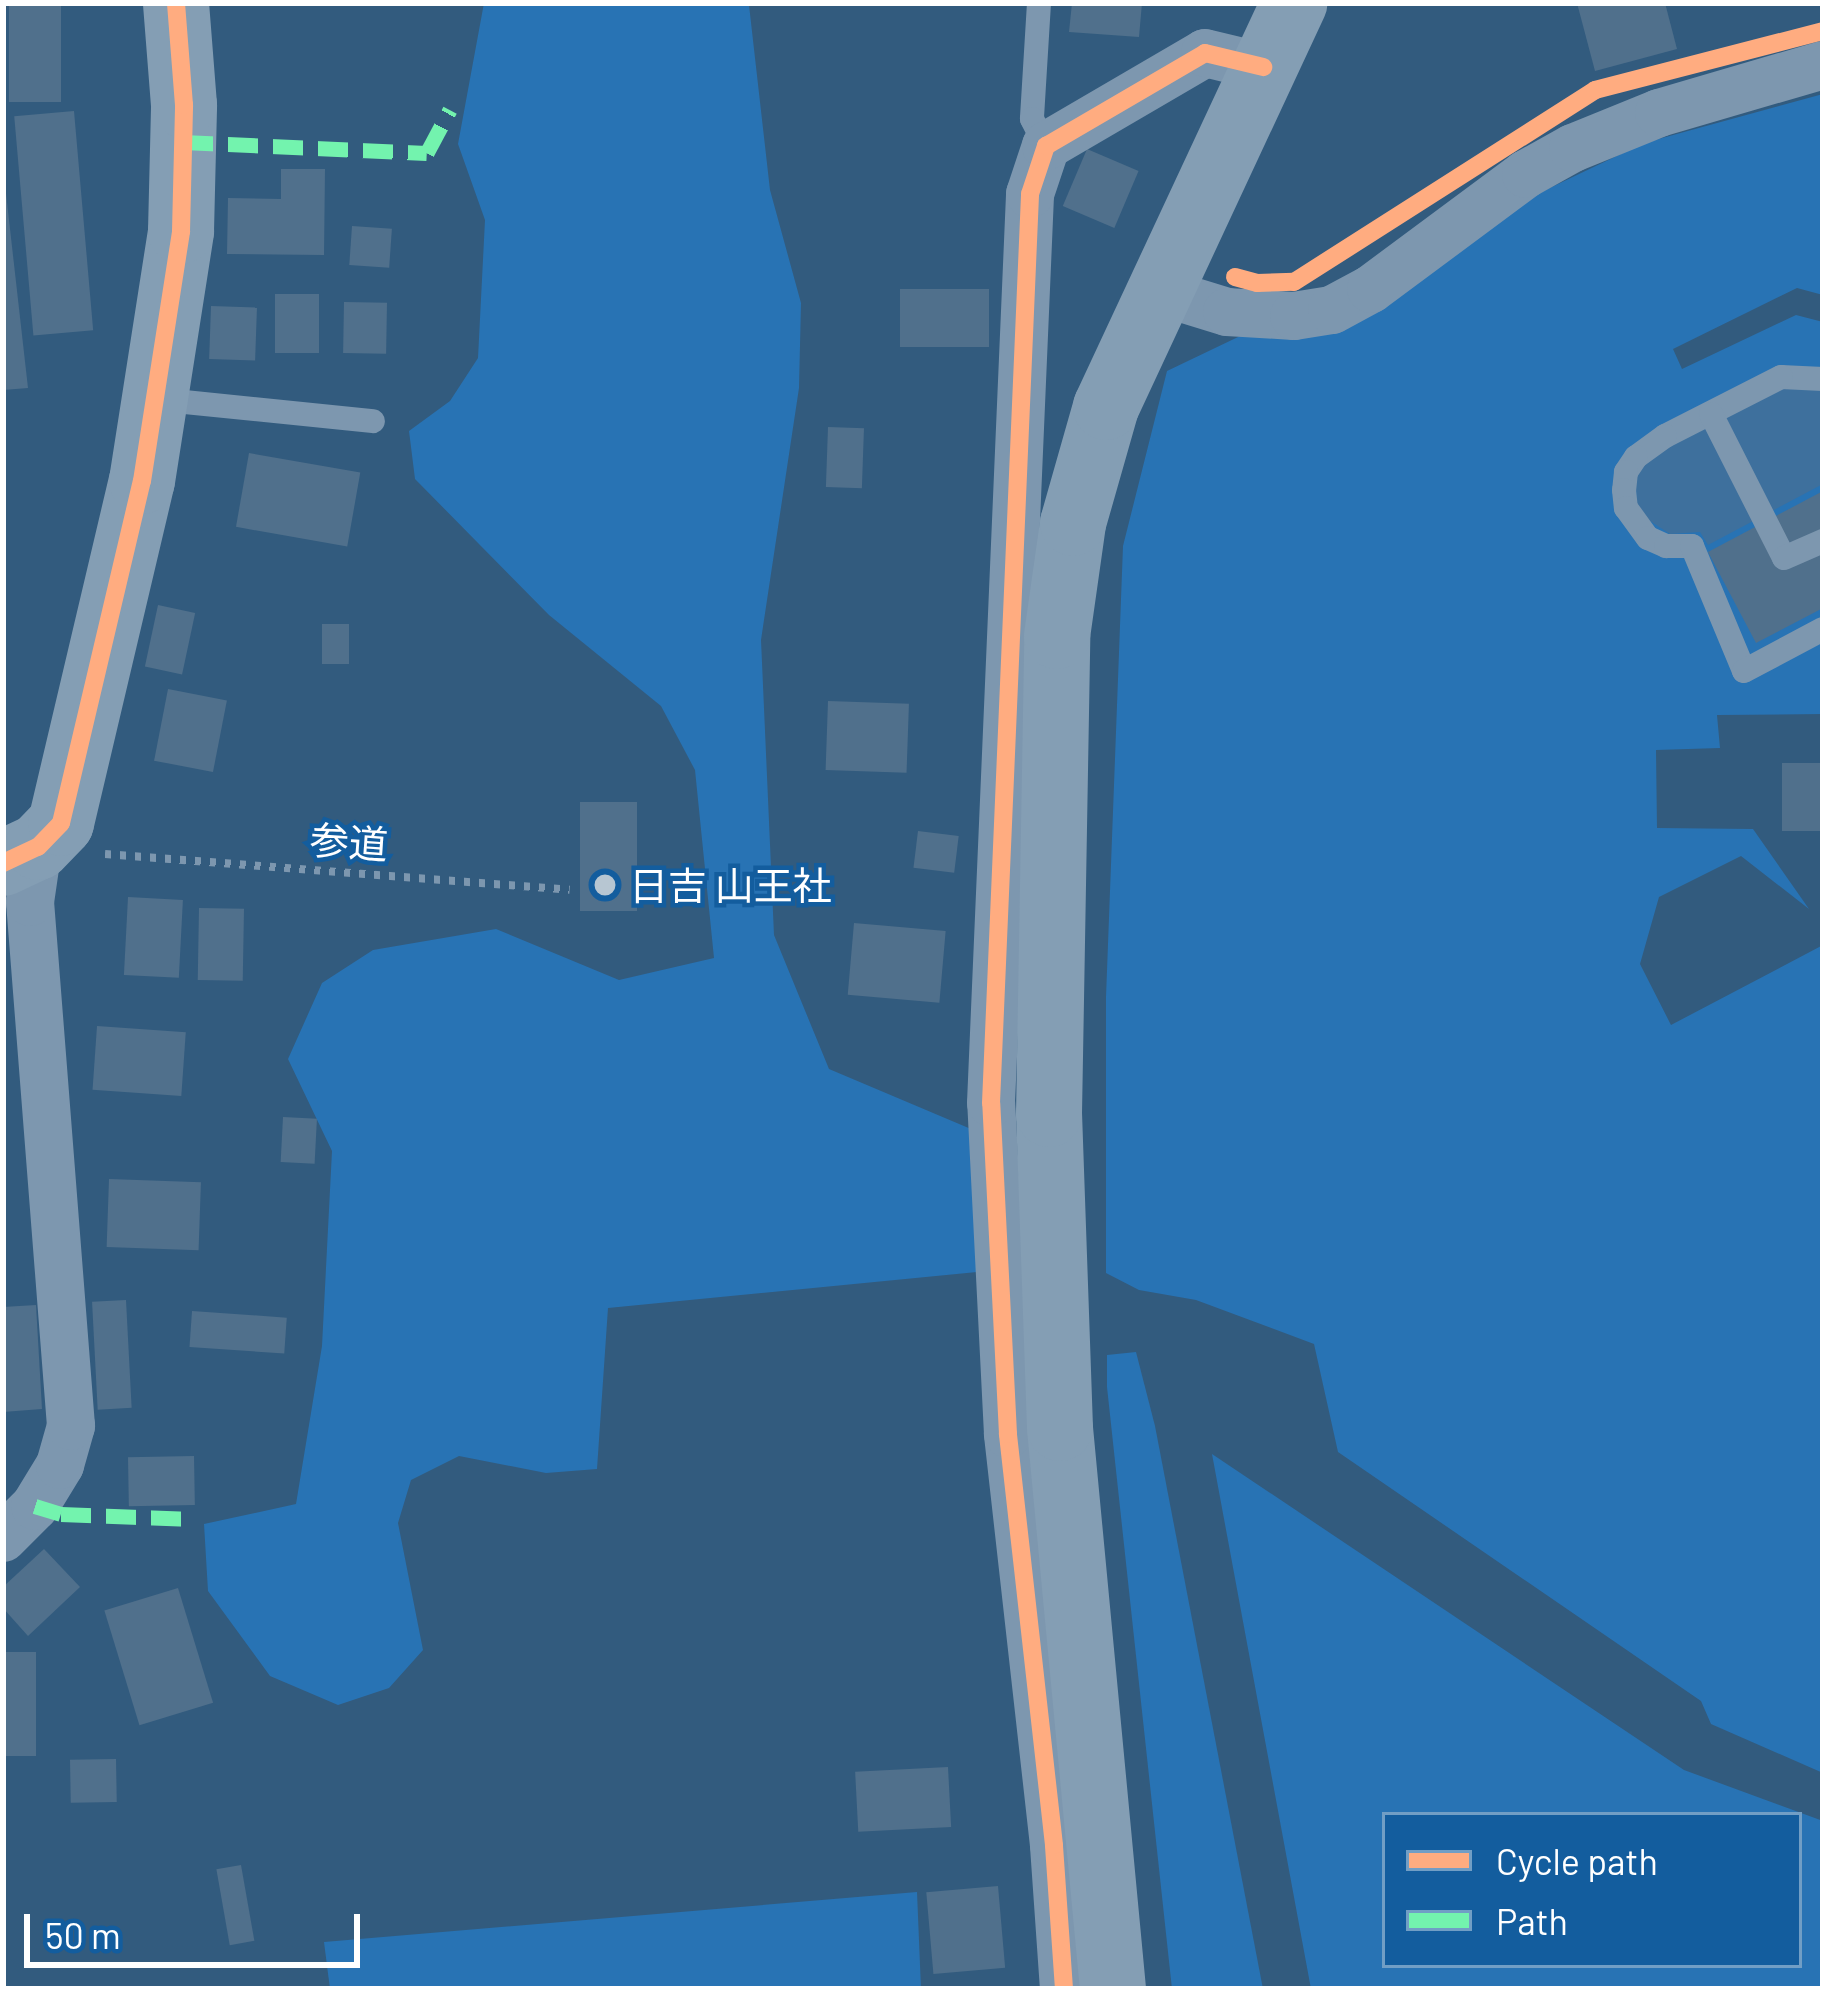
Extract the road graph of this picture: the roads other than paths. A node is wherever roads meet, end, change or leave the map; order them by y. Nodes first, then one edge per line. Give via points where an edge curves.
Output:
1 (176, 3) edge
2 (1039, 3) edge
3 (1294, 3) edge
4 (1823, 65) edge
5 (1263, 67) junction
6 (1046, 146) junction
7 (1162, 292) junction
8 (1823, 379) edge
9 (155, 399) junction
10 (1711, 414) junction
11 (373, 421) dead end
12 (1823, 541) edge
13 (1823, 629) edge
14 (21, 855) edge
15 (1028, 910) junction
16 (3, 1538) edge
17 (1064, 1989) edge
18 (1113, 1989) edge

1 - 9 street via 182,231
2 - 6 lane via 1032,119
3 - 5 street
4 - 7 street via 1659,113 1573,148 1332,310 1227,312
5 - 6 street via 1205,53
5 - 7 street
6 - 15 street via 1030,194
7 - 15 street via 1106,407 1072,523
8 - 10 lane via 1781,377
9 - 11 lane
9 - 14 street via 61,823
10 - 12 lane via 1784,558
10 - 13 lane via 1636,457 1625,472 1626,508 1648,538 1692,546 1744,670
14 - 16 street via 70,1426 60,1465
15 - 17 street via 991,1103 1008,1434
15 - 18 street via 1049,1114 1060,1428

